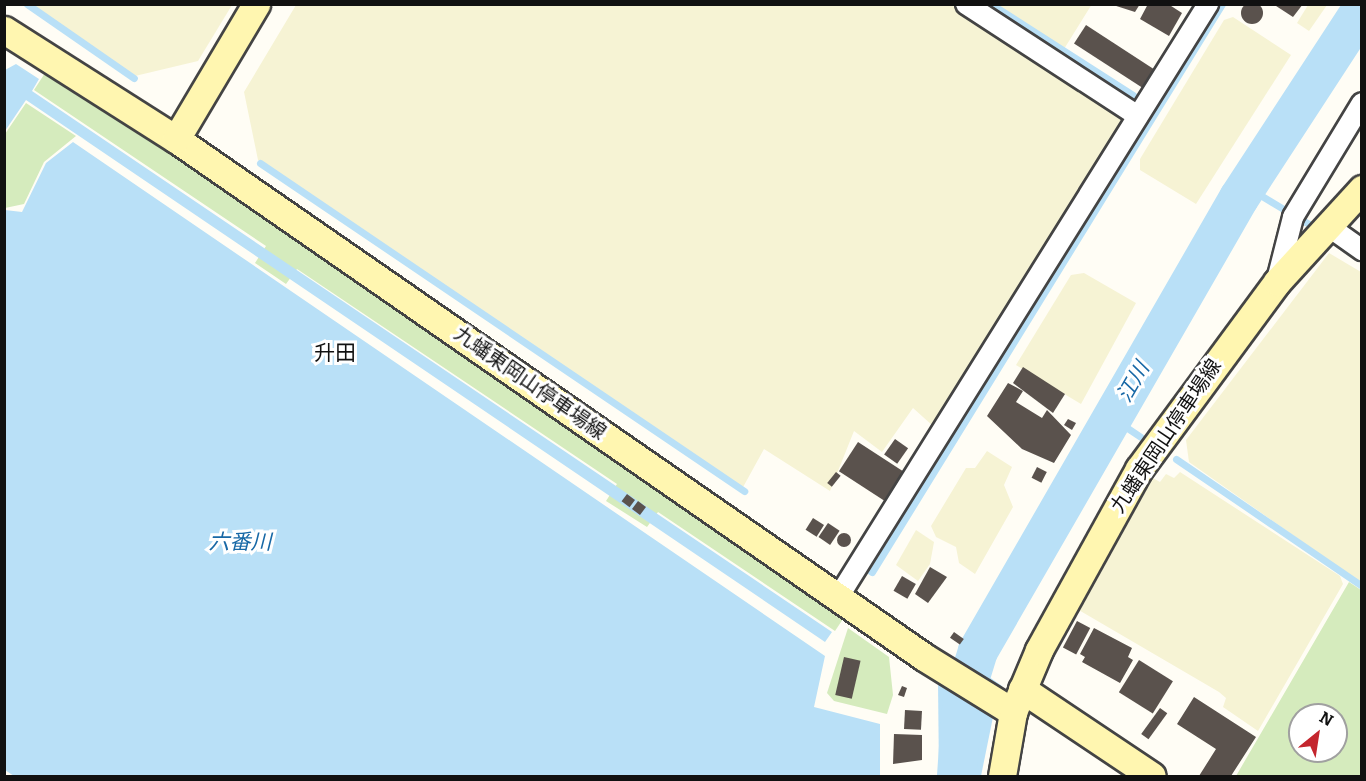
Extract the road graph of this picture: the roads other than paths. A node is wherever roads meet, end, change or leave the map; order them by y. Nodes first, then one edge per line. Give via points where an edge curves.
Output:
1 (256, 4) edge
2 (966, 4) edge
3 (1208, 4) edge
4 (6, 36) edge
5 (1362, 103) edge
6 (1138, 116) junction
7 (176, 139) junction
8 (1362, 189) edge
9 (1328, 226) junction
10 (1362, 250) edge
11 (1277, 282) junction
12 (839, 596) junction
13 (1010, 700) junction
14 (1002, 777) edge
15 (1152, 777) edge

1 - 7 main road
2 - 6 street
3 - 6 street
4 - 7 main road, 九蟠東岡山停車場線
5 - 11 street via 1293,217
6 - 12 street
7 - 12 main road, 九蟠東岡山停車場線
8 - 9 main road, 九蟠東岡山停車場線
9 - 10 street
9 - 11 main road, 九蟠東岡山停車場線
11 - 13 main road, 九蟠東岡山停車場線 via 1139,469
12 - 13 main road, 九蟠東岡山停車場線 via 941,668
13 - 14 main road, 九蟠東岡山停車場線
13 - 15 main road

